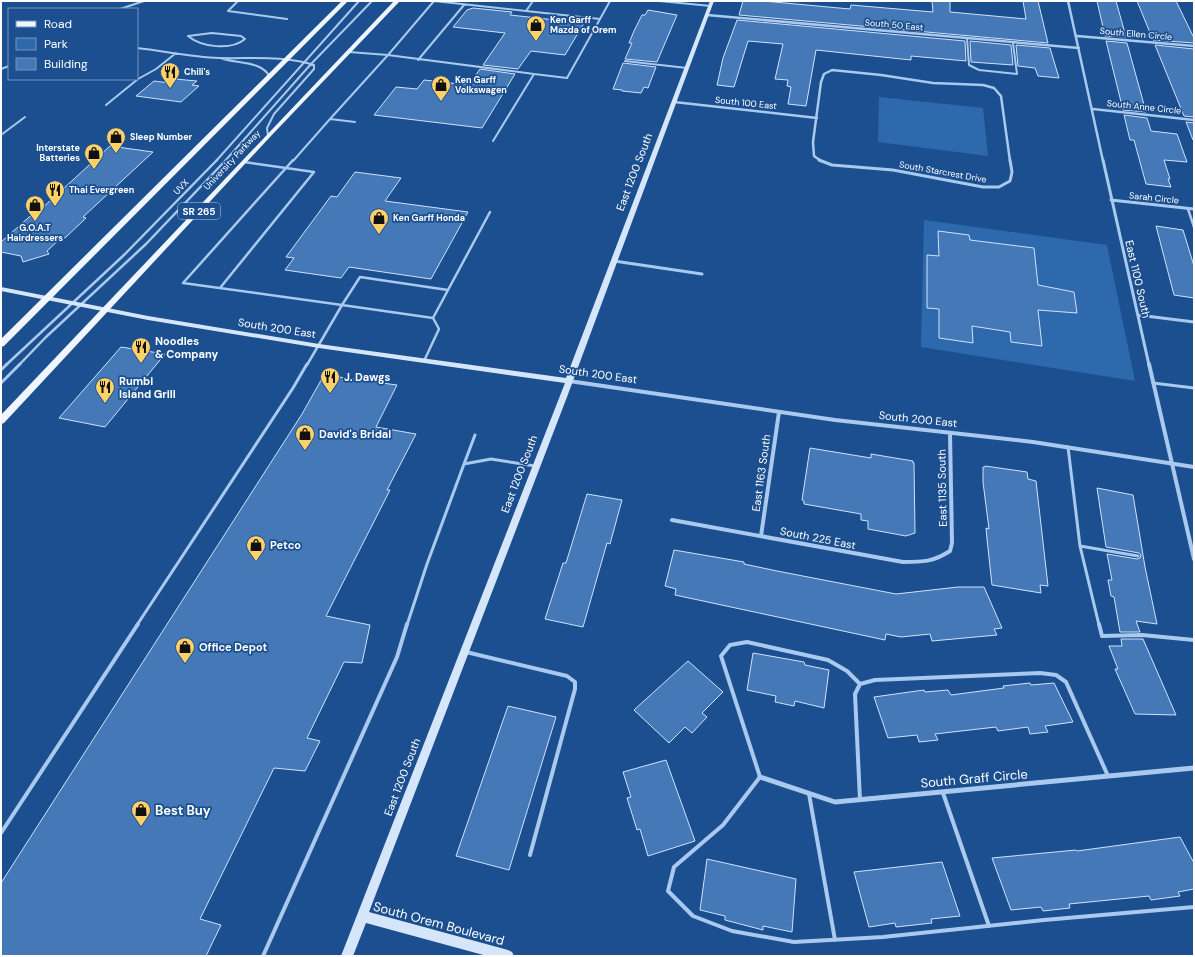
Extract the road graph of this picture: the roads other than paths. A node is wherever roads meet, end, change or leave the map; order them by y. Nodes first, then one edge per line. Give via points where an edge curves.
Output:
1 (144, 1) edge
2 (238, 1) edge
3 (345, 1) edge
4 (359, 1) edge
5 (372, 1) edge
6 (397, 1) edge
7 (434, 1) edge
8 (533, 1) edge
9 (610, 1) edge
10 (659, 1) edge
11 (1068, 1) edge
12 (464, 4) junction
13 (712, 4) edge
14 (123, 8) edge
15 (526, 11) junction
16 (708, 15) junction
17 (287, 19) dead end
18 (600, 19) junction
19 (188, 36) joint
20 (1077, 36) junction
21 (967, 38) junction
22 (1013, 42) junction
23 (1194, 46) edge
24 (138, 48) edge
25 (1079, 48) junction
26 (349, 52) junction
27 (176, 53) junction
28 (388, 55) junction
29 (220, 58) junction
30 (286, 60) junction
31 (418, 60) junction
32 (625, 61) dead end
33 (304, 62) junction
34 (311, 64) junction
35 (687, 68) junction
36 (534, 74) junction
37 (270, 77) junction
38 (138, 79) edge
39 (137, 80) edge
40 (674, 102) junction
41 (106, 105) dead end
42 (1093, 109) junction
43 (25, 117) dead end
44 (817, 118) junction
45 (330, 119) junction
46 (1194, 120) edge
47 (355, 122) dead end
48 (1, 135) edge
49 (268, 136) junction
50 (493, 141) dead end
51 (244, 162) junction
52 (286, 168) junction
53 (1112, 200) junction
54 (1188, 209) junction
55 (1194, 209) edge
56 (490, 212) dead end
57 (1194, 227) edge
58 (614, 261) junction
59 (702, 274) dead end
60 (220, 288) junction
61 (1, 289) edge
62 (448, 290) junction
63 (48, 298) junction
64 (71, 304) junction
65 (80, 305) junction
66 (342, 305) junction
67 (105, 310) junction
68 (1138, 315) junction
69 (433, 318) junction
70 (1194, 322) edge
71 (1, 344) edge
72 (319, 346) junction
73 (424, 361) junction
74 (1, 370) edge
75 (569, 381) junction
76 (1, 383) edge
77 (1153, 383) junction
78 (1194, 388) edge
79 (779, 412) junction
80 (1, 421) edge
81 (950, 433) junction
82 (475, 435) dead end
83 (1068, 447) junction
84 (1171, 463) junction
85 (464, 464) junction
86 (536, 467) junction
87 (1194, 467) edge
88 (672, 520) dead end
89 (761, 536) junction
90 (952, 543) joint
91 (1080, 546) junction
92 (1138, 556) dead end
93 (1194, 559) edge
94 (1194, 640) edge
95 (465, 651) junction
96 (860, 684) junction
97 (1194, 768) edge
98 (1108, 776) junction
99 (760, 777) junction
100 (943, 792) junction
101 (809, 794) junction
102 (860, 800) junction
103 (1, 833) edge
104 (530, 855) dead end
105 (1194, 907) edge
106 (362, 916) junction
107 (989, 926) junction
108 (834, 940) junction
109 (264, 956) edge
110 (347, 956) edge
111 (508, 956) edge

1 - 14 lane
2 - 17 lane via 228,11
3 - 30 main road
4 - 33 lane, UVX
5 - 34 lane
6 - 26 main road, University Parkway / SR 265
7 - 12 lane
7 - 28 lane
8 - 15 lane
9 - 18 lane
10 - 13 lane
11 - 20 street, East 1100 South
12 - 15 lane
12 - 31 lane
13 - 16 street, East 1200 South
15 - 18 lane
16 - 21 street, South 50 East
16 - 35 street, East 1200 South
18 - 36 lane via 567,78
19 - 19 lane via 197,42 228,46 237,45 245,39 241,36 212,33
20 - 23 street, South Ellen Circle
20 - 25 street, East 1100 South
21 - 22 street, South 50 East
21 - 22 lane via 969,65 979,70 1017,74
22 - 25 street, South 50 East
24 - 27 lane
25 - 42 street, East 1100 South
26 - 28 lane
26 - 49 main road, University Parkway / SR 265
27 - 29 lane
27 - 38 lane
28 - 31 lane
28 - 45 lane
29 - 30 lane
29 - 37 lane via 260,67 267,71
30 - 33 lane
30 - 37 main road
31 - 36 lane
32 - 35 lane
33 - 34 lane
33 - 64 lane, UVX via 233,143 126,254
34 - 49 lane via 314,65 314,69 270,121 267,128
34 - 65 lane via 233,152 155,234
35 - 40 street, East 1200 South
36 - 50 lane
37 - 63 main road
39 - 41 lane
40 - 44 street, South 100 East
40 - 58 street, East 1200 South
42 - 46 street, South Anne Circle
42 - 53 street, East 1100 South
43 - 48 lane
44 - 44 street, South Starcrest Drive via 813,152 824,162 893,170 983,187 999,187 1010,181 1012,172 1001,96 998,90 989,86 933,83 832,70 824,74 821,82
45 - 47 lane
45 - 52 lane
49 - 51 main road, University Parkway / SR 265
51 - 52 lane
51 - 67 main road, University Parkway / SR 265
52 - 60 lane via 314,172
52 - 60 lane via 183,283
53 - 54 street, Sarah Circle
53 - 68 street, East 1100 South
54 - 55 street, Sarah Circle
54 - 57 lane
56 - 62 lane
58 - 59 street
58 - 75 street, East 1200 South
60 - 66 lane
61 - 63 street, South 200 East
62 - 66 lane via 360,277
62 - 69 lane
63 - 64 street, South 200 East
63 - 71 main road
64 - 65 street, South 200 East
64 - 74 lane, UVX
65 - 67 street, South 200 East
65 - 76 lane
66 - 69 lane
66 - 72 lane
67 - 72 street, South 200 East
67 - 80 main road, University Parkway / SR 265
68 - 70 street
68 - 77 street, East 1100 South
69 - 73 lane via 439,329
72 - 73 street, South 200 East
72 - 103 lane
73 - 75 street, South 200 East
75 - 79 street, South 200 East
75 - 86 street, East 1200 South
77 - 78 lane
77 - 84 street, East 1100 South
79 - 81 street, South 200 East
79 - 89 street, East 1163 South
81 - 83 street, South 200 East
81 - 90 street, East 1135 South
82 - 85 lane
83 - 84 street, South 200 East
83 - 91 lane
84 - 87 street, South 200 East
84 - 93 street, East 1100 South
85 - 86 lane via 491,459
85 - 109 lane via 427,564 397,657
86 - 95 street, East 1200 South
88 - 89 street, South 225 East
89 - 90 street, South 225 East via 903,562 938,559 950,551
91 - 92 lane
91 - 94 lane via 1102,636 1142,634
95 - 104 lane via 567,676 575,682 575,690
95 - 106 street, East 1200 South
96 - 98 lane via 875,680 1040,673 1056,675 1066,682
96 - 99 lane via 847,671 828,660 747,642 730,645 721,656
96 - 102 lane via 855,694
97 - 98 street, South Graff Circle
98 - 100 street, South Graff Circle
99 - 101 street, South Graff Circle
99 - 108 lane via 723,825 674,867 668,890 693,916 732,931 794,942
100 - 102 street, South Graff Circle
100 - 107 lane
101 - 102 street, South Graff Circle via 835,802
101 - 108 lane
105 - 107 lane
106 - 110 street, East 1200 South
106 - 111 street, South Orem Boulevard
107 - 108 lane

